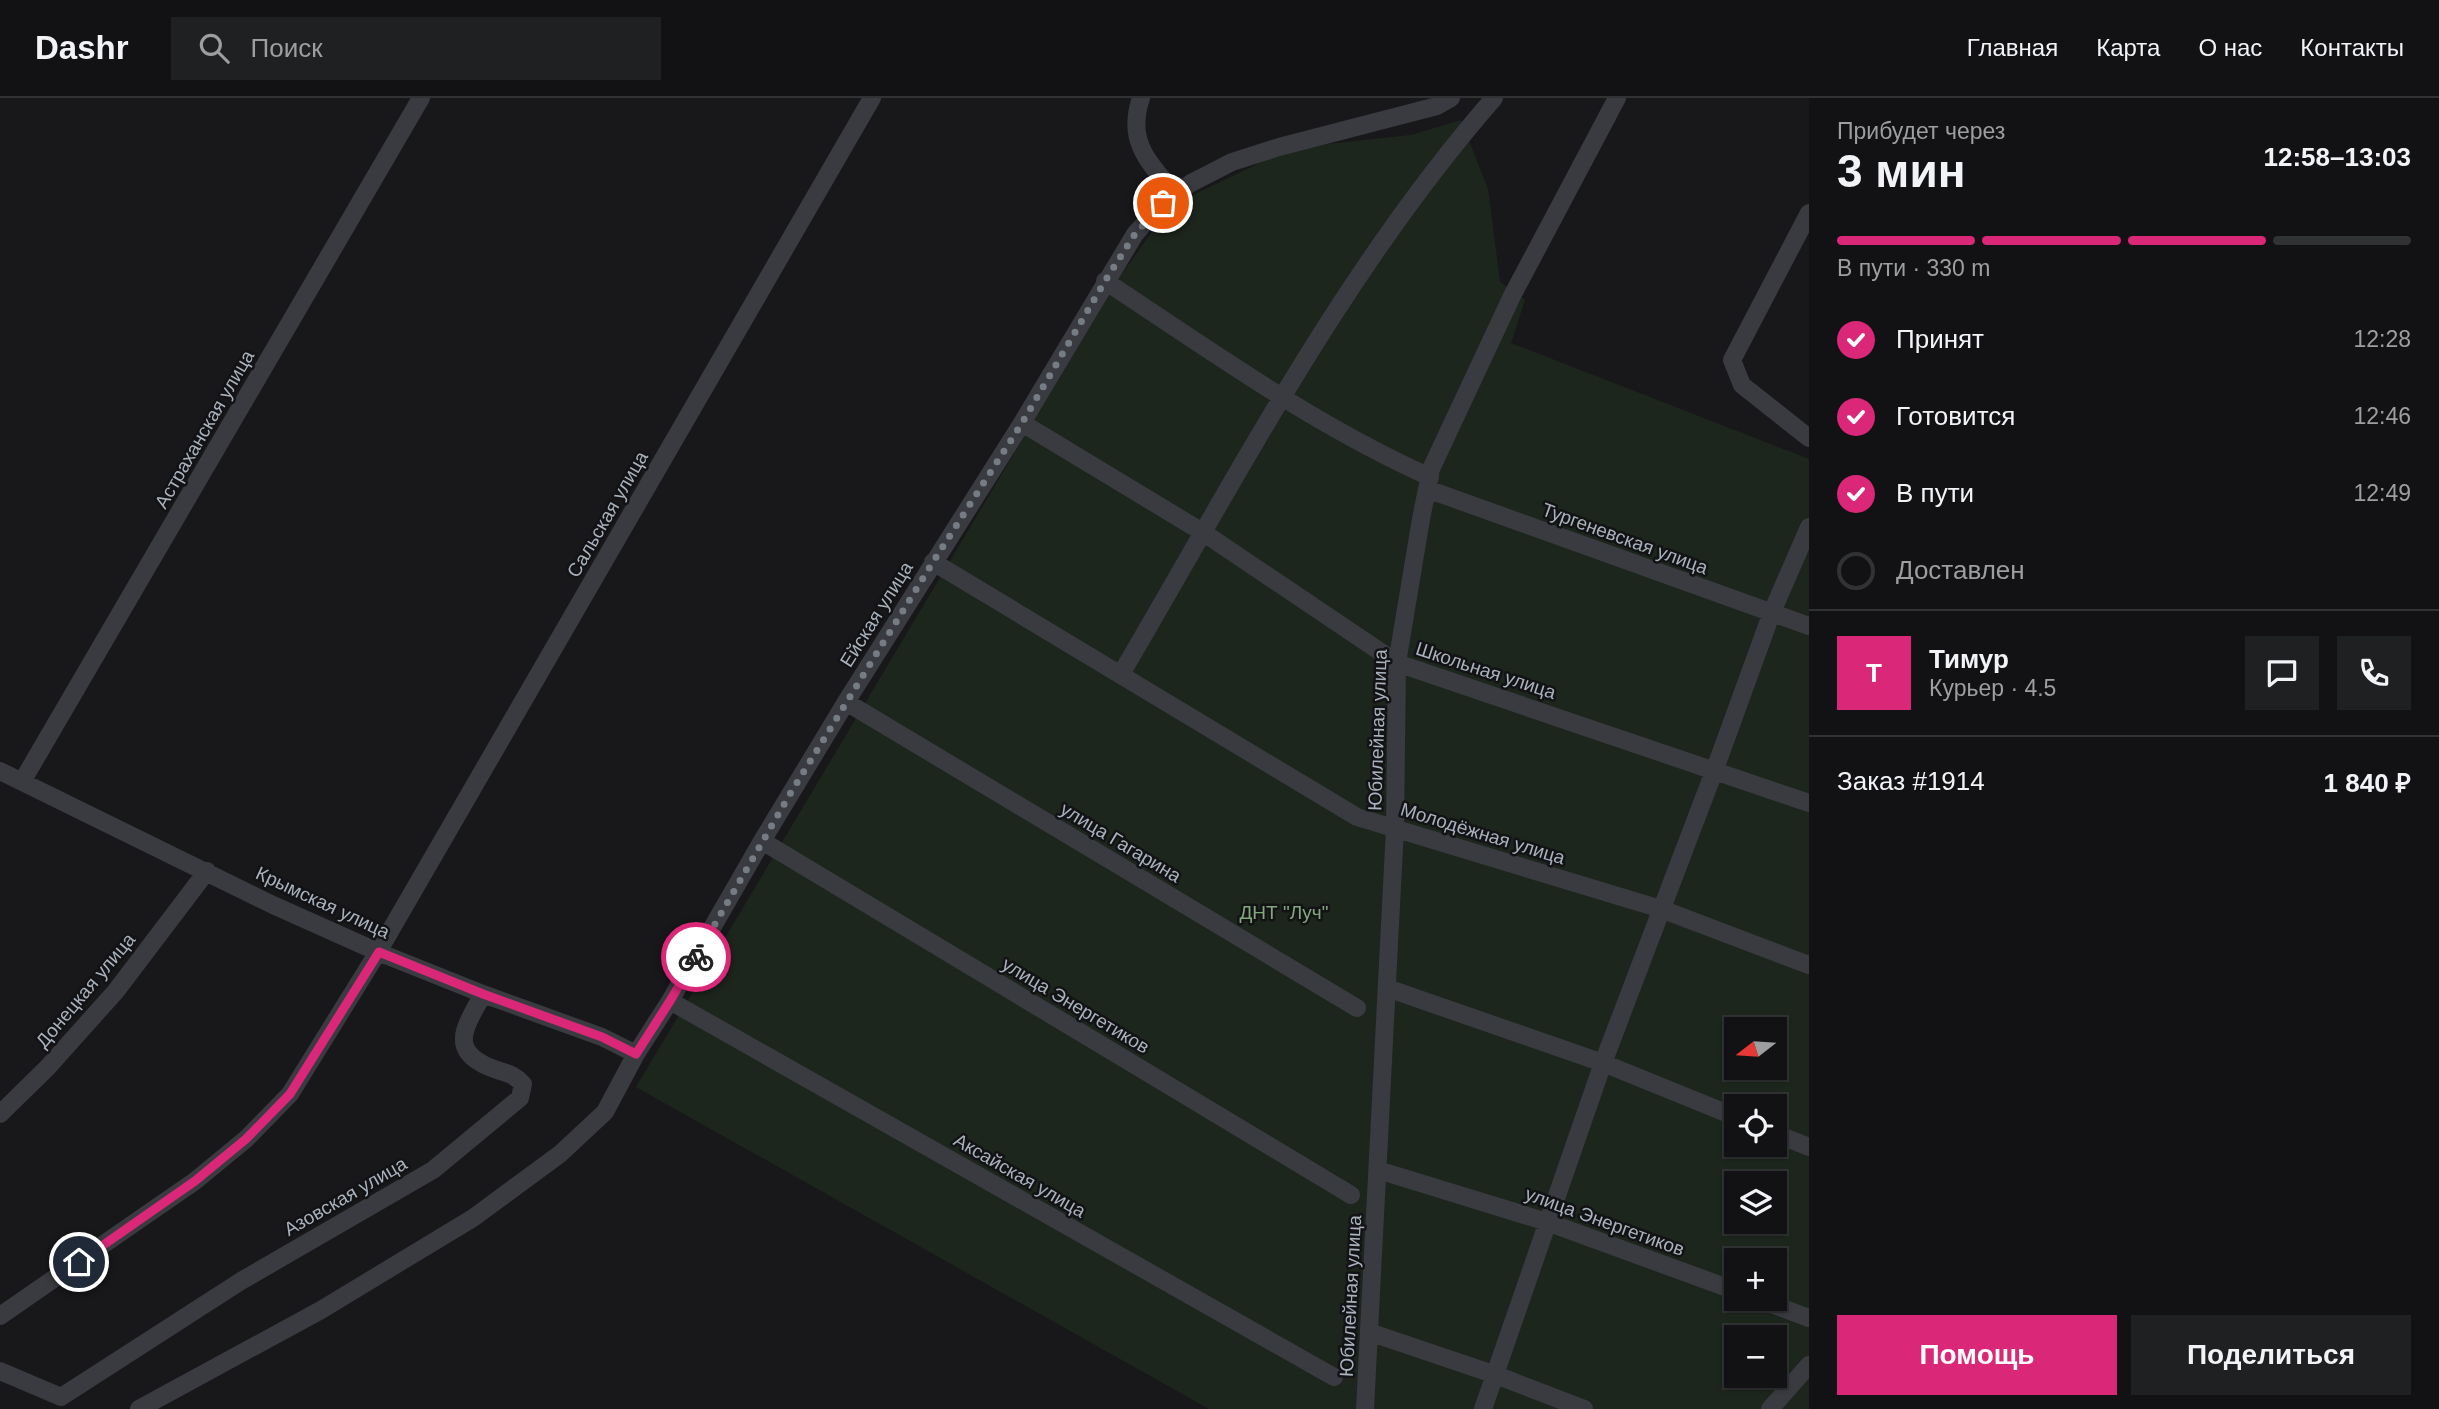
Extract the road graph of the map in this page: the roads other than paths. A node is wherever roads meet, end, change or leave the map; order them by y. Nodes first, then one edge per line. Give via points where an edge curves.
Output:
1 (421, 98) edge
2 (872, 98) edge
3 (1141, 98) edge
4 (1451, 98) edge
5 (1494, 98) edge
6 (1617, 98) edge
7 (1169, 198) junction
8 (1809, 212) edge
9 (1111, 285) junction
10 (1282, 398) junction
11 (1029, 427) junction
12 (1809, 439) edge
13 (1428, 483) junction
14 (1809, 527) edge
15 (1204, 533) junction
16 (941, 566) junction
17 (1772, 612) junction
18 (1809, 626) edge
19 (1397, 663) junction
20 (1121, 674) junction
21 (846, 702) junction
22 (1715, 769) junction
23 (0, 771) edge
24 (23, 780) junction
25 (1809, 803) edge
26 (1395, 828) junction
27 (762, 841) junction
28 (207, 871) junction
29 (1661, 909) junction
30 (376, 956) junction
31 (1809, 965) edge
32 (1387, 988) junction
33 (483, 994) junction
34 (678, 1005) junction
35 (1357, 1009) dead end
36 (636, 1054) junction
37 (1603, 1063) junction
38 (1724, 1112) edge
39 (0, 1114) edge
40 (1787, 1138) edge
41 (1809, 1147) edge
42 (1378, 1170) junction
43 (1351, 1195) dead end
44 (1547, 1222) junction
45 (1724, 1287) edge
46 (1787, 1310) edge
47 (0, 1315) edge
48 (1809, 1318) edge
49 (1370, 1332) junction
50 (1809, 1366) edge
51 (0, 1371) edge
52 (1496, 1375) junction
53 (1334, 1377) dead end
54 (139, 1409) edge
55 (1366, 1409) edge
56 (1483, 1409) edge
57 (1584, 1409) edge
58 (1770, 1409) edge

1 - 24 street, Астраханская улица
2 - 30 street, Сальская улица
3 - 7 street via 1135,116 1141,152
4 - 7 street, Ейская улица via 1437,106 1231,162
5 - 10 street via 1450,149 1363,269
6 - 13 street, Юбилейная улица via 1512,296
7 - 9 street, Ейская улица via 1135,234
8 - 12 street via 1732,360 1742,385
9 - 10 street, Тургеневская улица
9 - 11 street, Ейская улица
10 - 13 street, Тургеневская улица
10 - 15 street
11 - 15 street, Школьная улица
11 - 16 street, Ейская улица
13 - 17 street, Тургеневская улица
13 - 19 street, Юбилейная улица
14 - 17 street
15 - 19 street, Школьная улица
15 - 20 street
16 - 20 street, Молодёжная улица
16 - 21 street, Ейская улица
17 - 18 street, Тургеневская улица
17 - 22 street
19 - 22 street, Школьная улица
19 - 26 street, Юбилейная улица
20 - 26 street, Молодёжная улица via 1357,817
21 - 27 street, Ейская улица
21 - 35 street, улица Гагарина
22 - 25 street, Школьная улица
22 - 29 street
23 - 24 street, Крымская улица
24 - 28 street, Крымская улица
26 - 29 street, Молодёжная улица
26 - 32 street, Юбилейная улица
27 - 34 street, Ейская улица
27 - 43 street, улица Энергетиков
28 - 30 street, Крымская улица
28 - 39 street, Донецкая улица via 116,991
29 - 31 street, Молодёжная улица
29 - 37 street
30 - 33 street, Крымская улица
30 - 47 street, Сальская улица via 290,1094 246,1139 195,1181
32 - 37 street
32 - 42 street, Юбилейная улица
33 - 36 street, Крымская улица
33 - 51 street, Азовская улица via 462,1043 471,1058 513,1074 523,1084 520,1098 433,1170 241,1281 61,1397
34 - 36 street, Ейская улица
34 - 53 street, Аксайская улица
36 - 54 street, Ейская улица via 605,1112 560,1154 473,1219 321,1310
37 - 38 street
37 - 44 street
40 - 41 street
42 - 44 street, улица Энергетиков
42 - 49 street, Юбилейная улица
44 - 45 street, улица Энергетиков
44 - 52 street
46 - 48 street
49 - 52 street
49 - 55 street, Юбилейная улица
50 - 58 street
52 - 56 street
52 - 57 street

